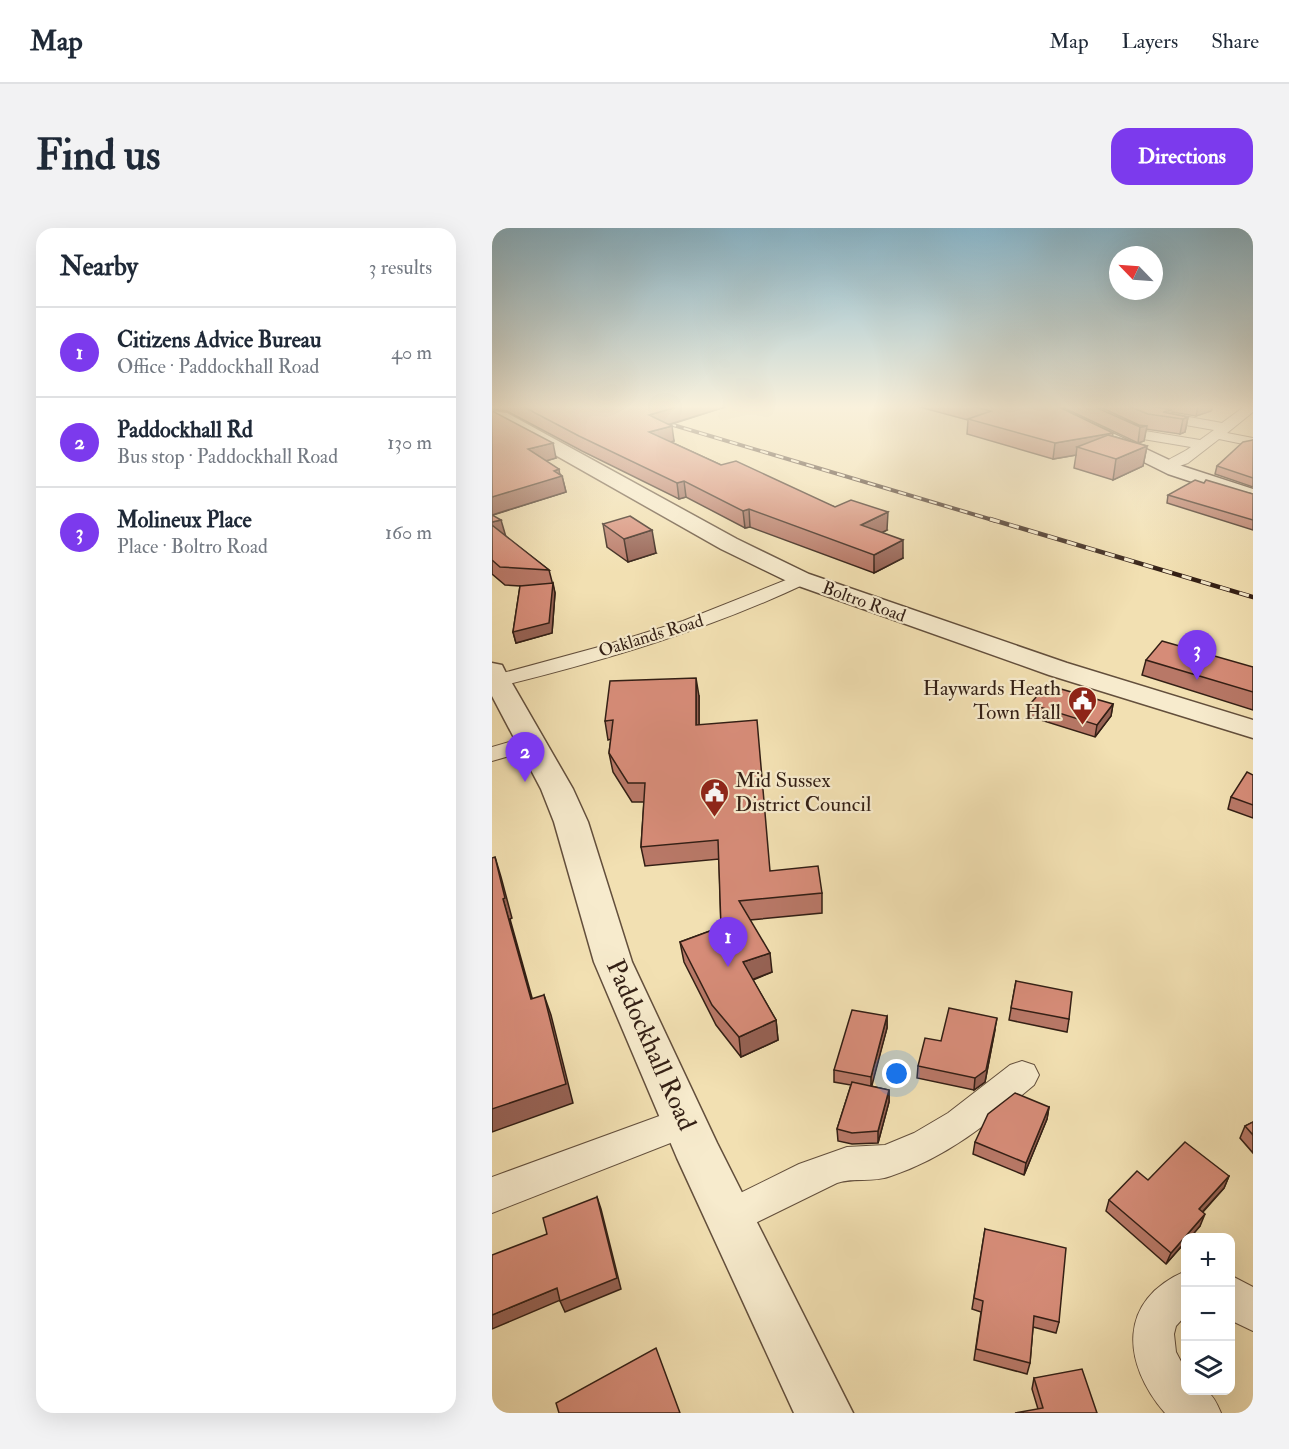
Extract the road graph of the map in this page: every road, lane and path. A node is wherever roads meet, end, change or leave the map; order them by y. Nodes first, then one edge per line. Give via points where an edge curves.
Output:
1 (580, 461) edge
2 (1158, 461) edge
3 (1180, 461) edge
4 (1168, 466) junction
5 (1253, 496) edge
6 (801, 579) junction
7 (494, 676) edge
8 (1253, 729) edge
9 (532, 742) junction
10 (492, 754) edge
11 (1022, 1075) dead end
12 (684, 1122) junction
13 (492, 1195) edge
14 (729, 1218) junction
15 (1181, 1293) edge
16 (1235, 1298) edge
17 (1253, 1311) edge
18 (824, 1413) edge
19 (1199, 1413) edge

1 - 6 street, Boltro Road
2 - 4 street
3 - 4 street
4 - 5 street
6 - 7 street, Oaklands Road via 681,628
6 - 8 street, Boltro Road via 1058,669
7 - 9 street, Paddockhall Road
9 - 10 street
9 - 12 street, Paddockhall Road via 571,822 613,962
11 - 14 street via 972,1116 924,1146 889,1161 843,1164
12 - 13 street
12 - 14 street, Paddockhall Road
14 - 18 street, Paddockhall Road
15 - 19 street via 1172,1297 1158,1314 1152,1338 1157,1364 1170,1388
16 - 17 street

